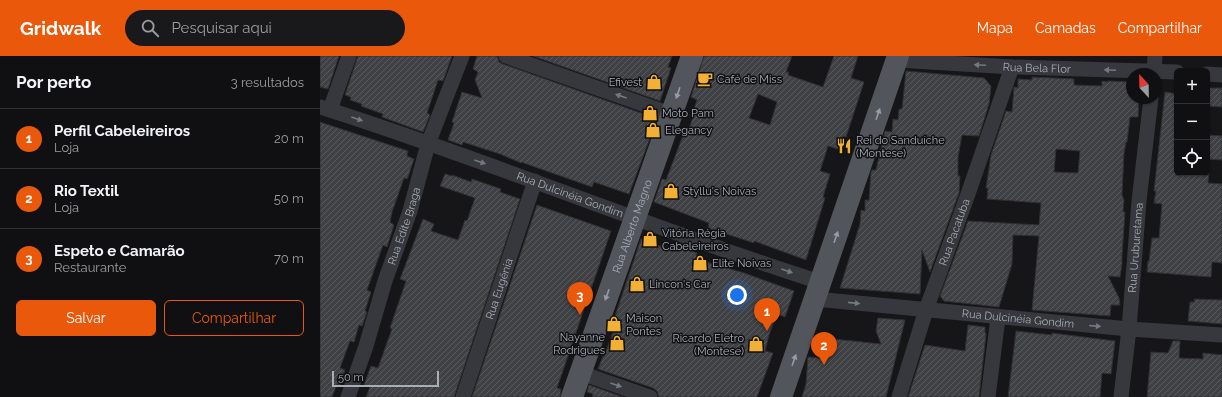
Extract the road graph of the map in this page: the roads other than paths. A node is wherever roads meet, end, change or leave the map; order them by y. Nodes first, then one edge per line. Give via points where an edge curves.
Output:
1 (349, 56) edge
2 (462, 56) edge
3 (506, 56) edge
4 (692, 56) edge
5 (1154, 56) edge
6 (898, 58) edge
7 (1012, 67) junction
8 (1154, 68) edge
9 (1126, 72) edge
10 (1174, 72) edge
11 (1162, 73) edge
12 (1210, 74) edge
13 (1222, 75) edge
14 (1150, 104) edge
15 (325, 108) edge
16 (671, 114) junction
17 (428, 144) junction
18 (535, 181) junction
19 (635, 219) junction
20 (818, 291) junction
21 (926, 310) junction
22 (998, 318) junction
23 (1129, 329) junction
24 (1222, 335) edge
25 (581, 373) junction
26 (348, 397) edge
27 (463, 397) edge
28 (572, 397) edge
29 (650, 397) edge
30 (781, 397) edge
31 (899, 397) edge
32 (988, 397) edge
33 (1121, 397) edge

1 - 15 street
2 - 17 street, Rua Edite Braga
16 -> 3 street
4 -> 16 main road, Rua Alberto Magno
5 - 8 street
7 -> 6 street, Rua Bela Flor
20 -> 6 main road
9 -> 7 street, Rua Bela Flor
7 - 21 street, Rua Pacatuba
10 - 11 street, Rua Bela Flor
12 - 13 street
14 - 23 street, Rua Uruburetama via 1139,201
15 -> 17 street, Rua Dulcinéia Gondim
16 - 19 main road, Rua Alberto Magno
17 -> 18 street, Rua Dulcinéia Gondim
17 - 26 street, Rua Edite Braga via 410,211
18 - 19 street, Rua Dulcinéia Gondim
18 - 27 street, Rua Eugênia
19 -> 20 street, Rua Dulcinéia Gondim
19 -> 25 main road, Rua Alberto Magno
20 -> 21 street, Rua Dulcinéia Gondim
30 -> 20 main road
21 - 22 street, Rua Dulcinéia Gondim
21 - 31 street, Rua Pacatuba
22 -> 23 street, Rua Dulcinéia Gondim
22 - 32 street
23 - 24 street, Rua Dulcinéia Gondim
23 - 33 street, Rua Uruburetama
25 - 28 main road, Rua Alberto Magno
25 -> 29 street

